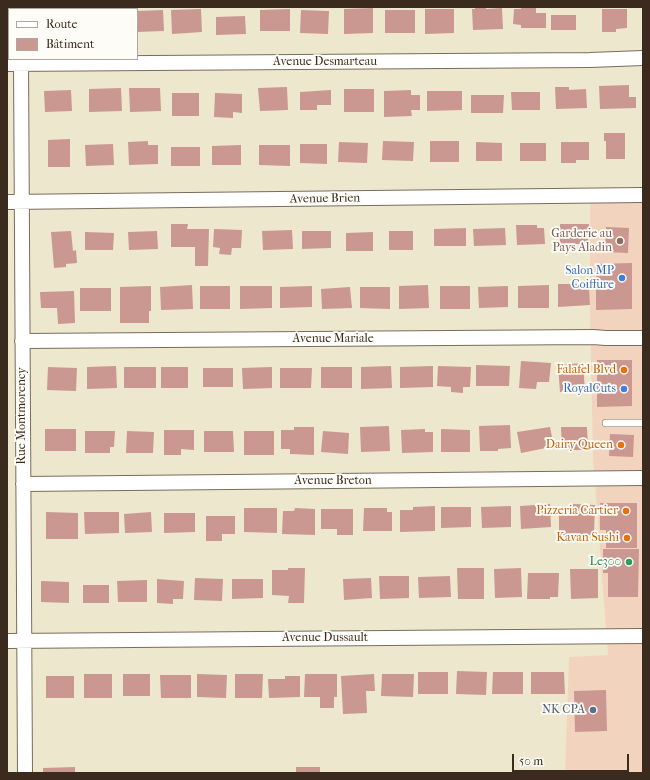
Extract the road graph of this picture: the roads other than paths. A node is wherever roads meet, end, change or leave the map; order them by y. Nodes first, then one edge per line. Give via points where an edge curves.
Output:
1 (643, 58) edge
2 (16, 63) edge
3 (643, 195) edge
4 (7, 202) edge
5 (22, 202) junction
6 (643, 338) edge
7 (22, 341) junction
8 (606, 423) dead end
9 (643, 423) edge
10 (643, 478) edge
11 (23, 484) junction
12 (643, 636) edge
13 (7, 641) edge
14 (24, 641) junction
15 (25, 773) edge

1 - 2 street, Avenue Desmarteau
2 - 5 street, Rue Montmorency
3 - 5 street, Avenue Brien
4 - 5 street, Avenue Brien
5 - 7 street, Rue Montmorency
6 - 7 street, Avenue Mariale
7 - 11 street, Rue Montmorency
8 - 9 lane
10 - 11 street, Avenue Breton
11 - 14 street, Rue Montmorency
12 - 14 street, Avenue Dussault
13 - 14 street, Avenue Dussault
14 - 15 street, Rue Montmorency

